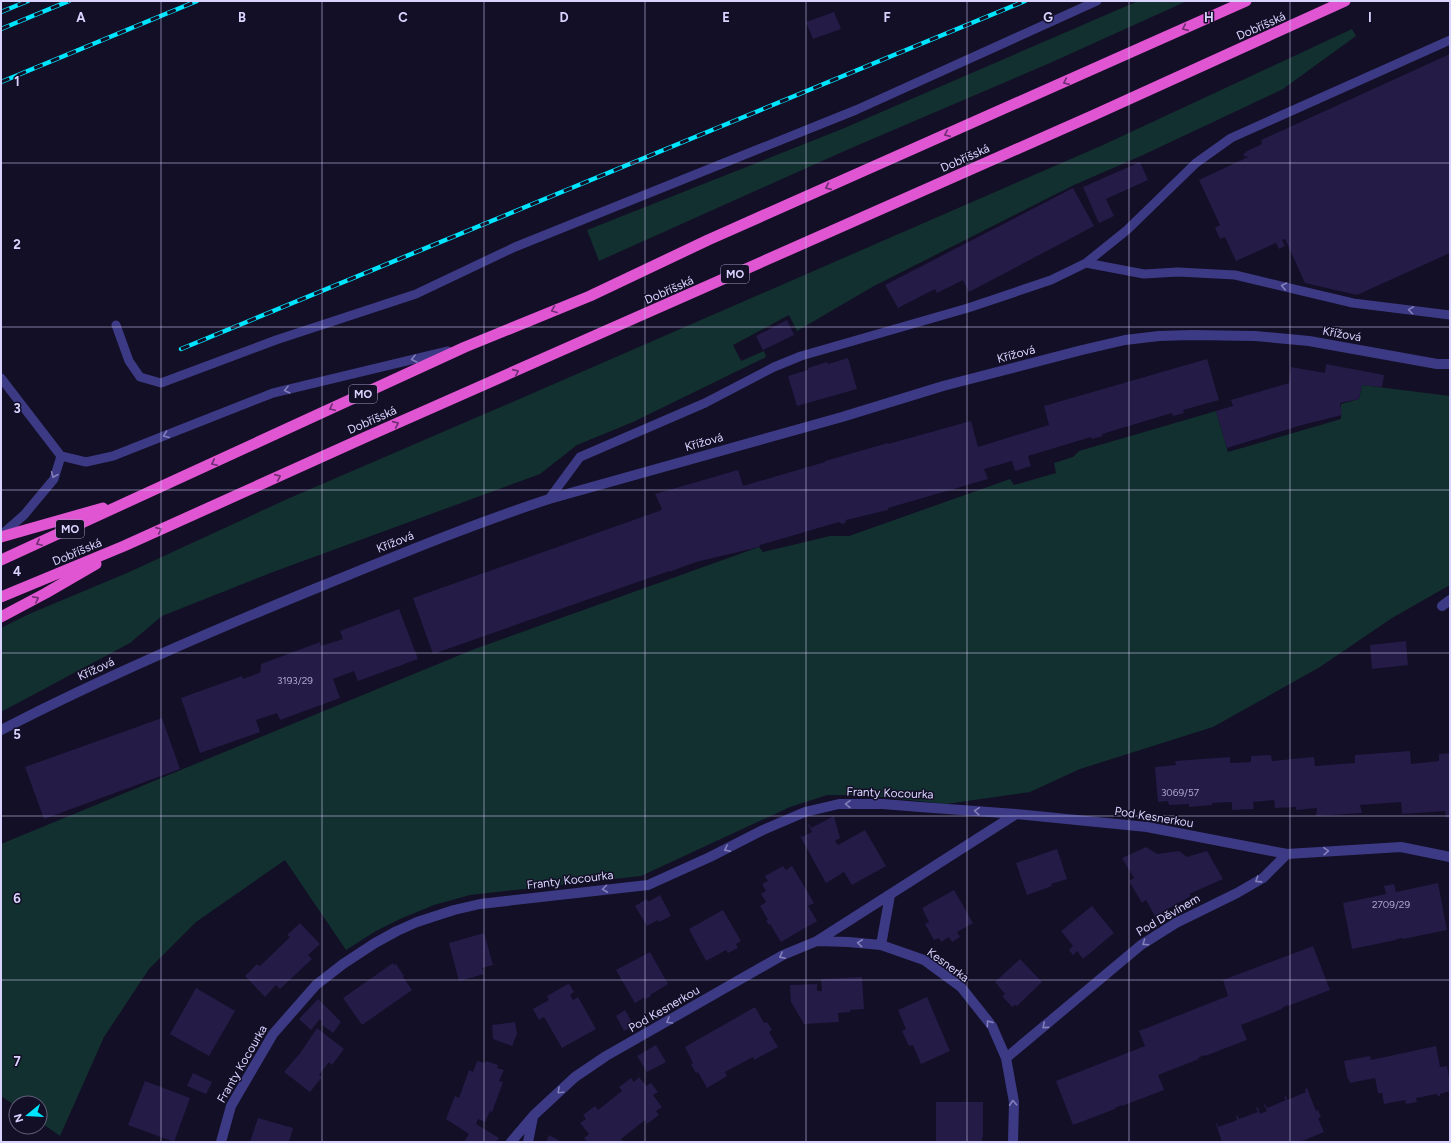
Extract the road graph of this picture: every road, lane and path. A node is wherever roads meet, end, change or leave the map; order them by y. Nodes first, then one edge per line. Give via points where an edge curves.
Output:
1 (1097, 1) edge
2 (1246, 1) edge
3 (1345, 1) edge
4 (1450, 40) edge
5 (1086, 263) junction
6 (1450, 315) edge
7 (116, 325) dead end
8 (465, 347) junction
9 (1450, 364) edge
10 (1, 378) edge
11 (61, 456) junction
12 (138, 498) junction
13 (550, 499) junction
14 (1, 536) edge
15 (124, 546) junction
16 (1, 560) edge
17 (1, 597) edge
18 (1, 617) edge
19 (1, 730) edge
20 (1016, 814) junction
21 (1287, 854) junction
22 (1450, 856) edge
23 (890, 895) junction
24 (817, 941) junction
25 (881, 945) junction
26 (1006, 1058) junction
27 (534, 1115) junction
28 (222, 1142) edge
29 (511, 1142) edge
30 (528, 1142) edge
31 (1013, 1142) edge

1 - 7 lane via 856,110 515,247 416,294 276,340 161,383 140,377 129,361
2 -> 8 highway, Dobříšská / MO via 708,240 590,296
15 -> 3 highway, Dobříšská / MO
4 - 5 lane via 1231,138 1196,163 1127,230
6 -> 5 lane via 1353,303 1235,275 1164,272 1144,274
5 - 13 lane via 1051,280 968,308 801,356 774,367 705,403 580,457
8 -> 11 lane via 273,393 113,456 86,462
8 -> 12 highway, Dobříšská / MO
9 - 13 street, Křížová via 1437,364 1309,341 1255,336 1159,336 1125,340 943,386
10 - 11 lane
11 -> 14 lane via 54,479
12 - 14 highway
12 -> 16 highway, Dobříšská / MO
13 - 19 street, Křížová via 452,533 200,636 45,707
15 - 17 highway, Dobříšská / MO
18 -> 15 highway
20 - 21 street, Pod Kesnerkou via 1148,827
20 - 23 street
20 -> 28 street, Franty Kocourka via 883,804 839,804 805,812 648,885 480,904 418,922 375,943 316,985 273,1034 231,1106
21 -> 22 street via 1401,847
21 -> 26 street, Pod Děvínem via 1263,878 1176,923 1141,945
23 - 24 street
23 - 25 street
25 -> 24 street, Kesnerka
24 -> 27 street, Pod Kesnerkou via 783,955 606,1056 575,1077
26 -> 25 street, Kesnerka via 992,1026 961,988 924,960
31 -> 26 street via 1014,1102
27 - 29 street, Pod Kesnerkou
27 - 30 street

